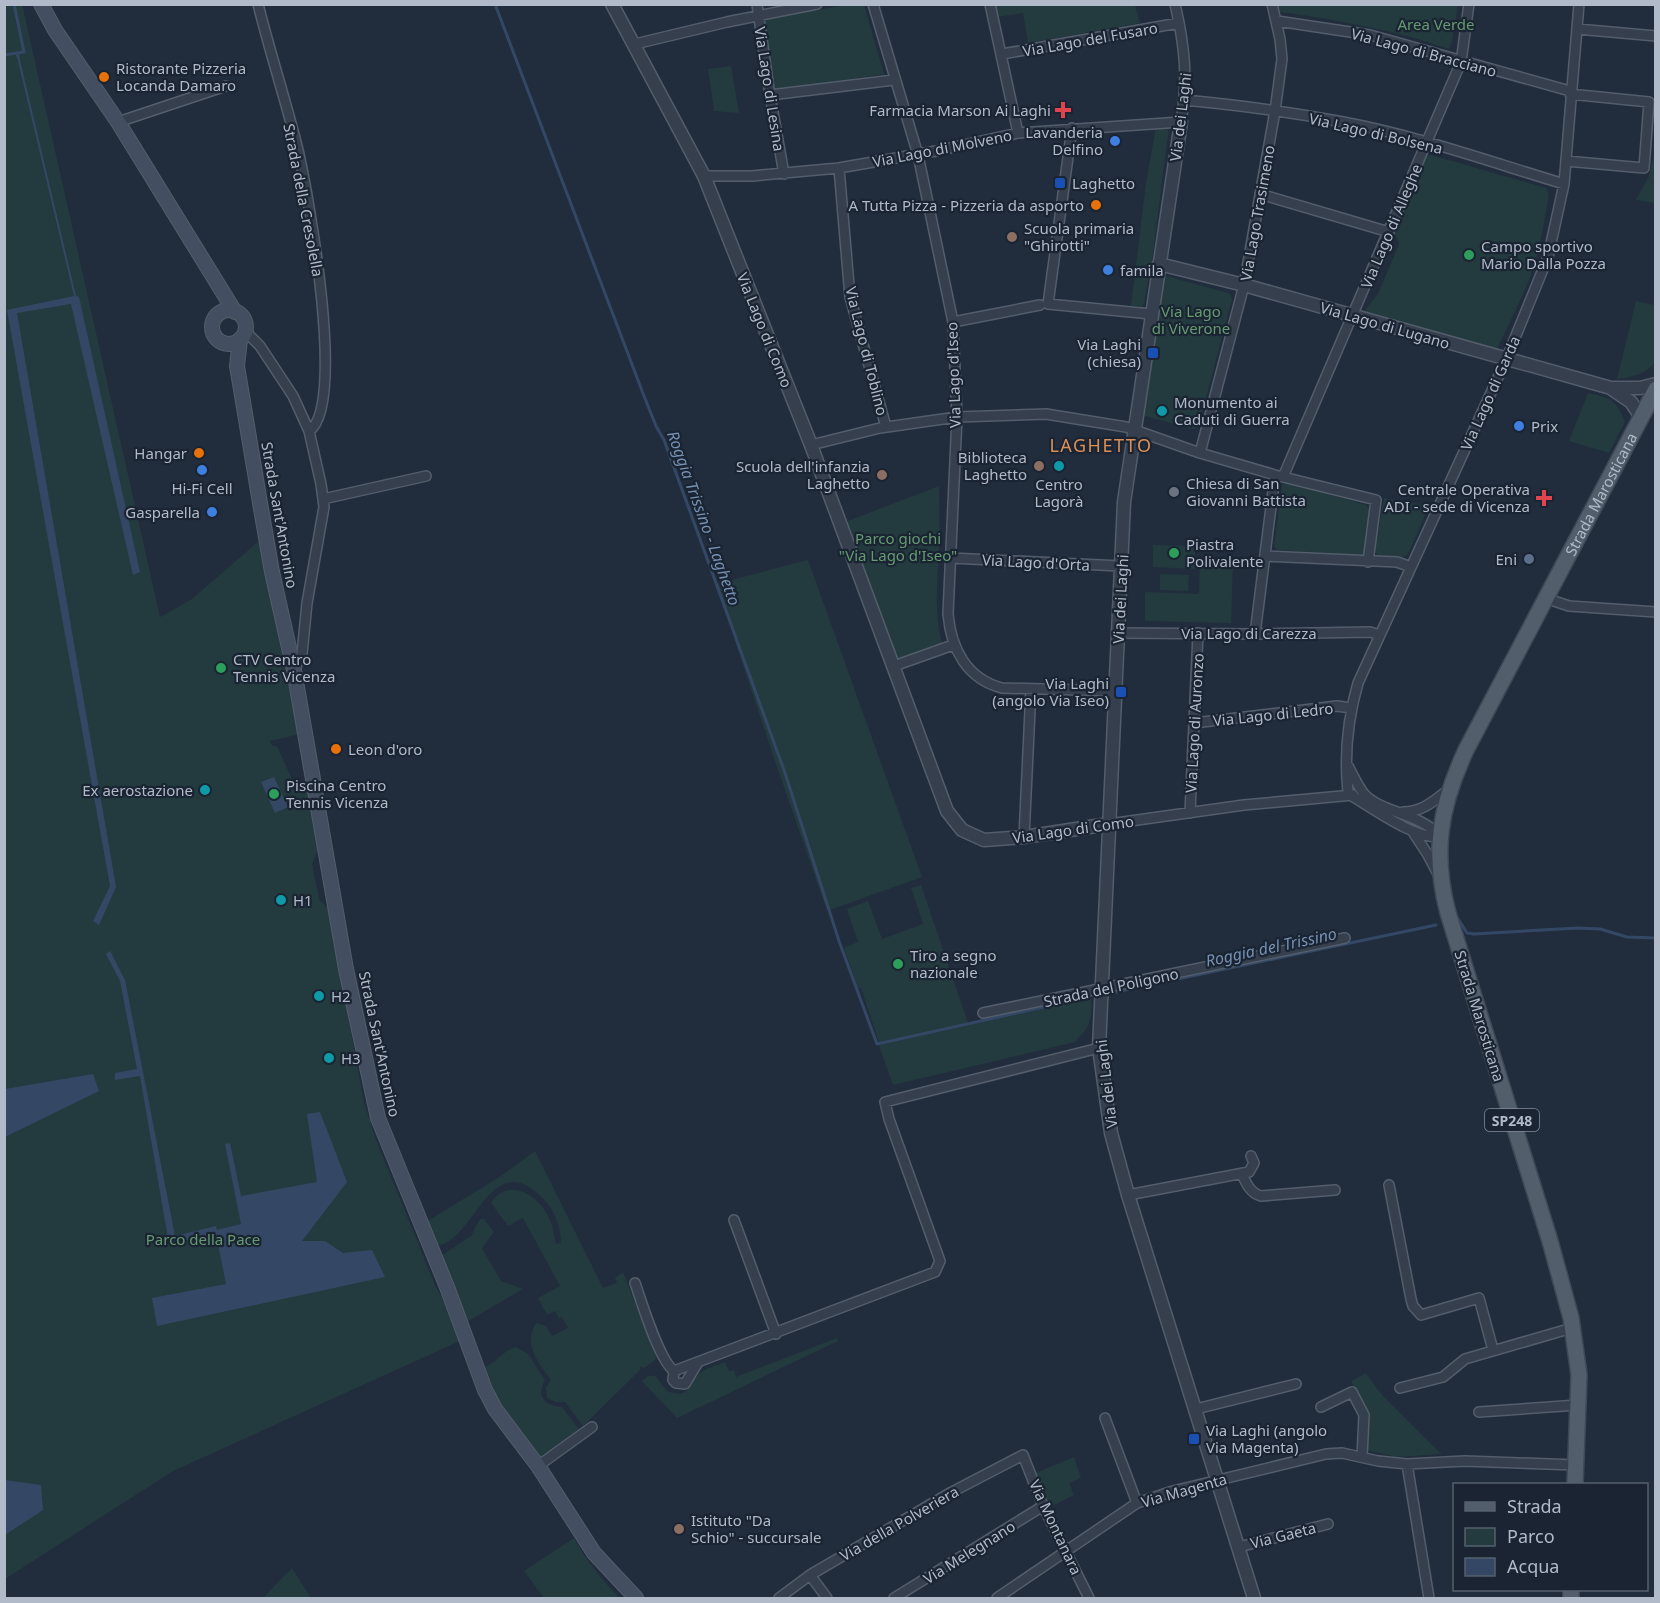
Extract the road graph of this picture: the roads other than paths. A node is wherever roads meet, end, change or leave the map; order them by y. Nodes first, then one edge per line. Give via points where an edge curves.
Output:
1 (40, 4) edge
2 (258, 4) edge
3 (612, 4) edge
4 (758, 4) edge
5 (817, 4) edge
6 (873, 4) edge
7 (990, 4) edge
8 (1174, 4) edge
9 (1272, 4) edge
10 (1469, 4) edge
11 (1579, 4) edge
12 (759, 15) junction
13 (1276, 21) junction
14 (1179, 23) junction
15 (1577, 29) junction
16 (1656, 36) edge
17 (635, 44) junction
18 (1002, 54) junction
19 (1461, 62) junction
20 (894, 80) junction
21 (226, 86) dead end
22 (1570, 92) junction
23 (770, 95) junction
24 (1184, 100) junction
25 (1275, 111) junction
26 (118, 122) junction
27 (1181, 122) junction
28 (1072, 128) junction
29 (1018, 133) junction
30 (1426, 143) junction
31 (918, 155) junction
32 (1566, 161) junction
33 (839, 168) junction
34 (784, 174) junction
35 (704, 176) junction
36 (1564, 184) junction
37 (1260, 194) junction
38 (1389, 232) junction
39 (1159, 264) junction
40 (217, 281) junction
41 (1244, 285) junction
42 (1044, 304) junction
43 (235, 312) junction
44 (1151, 314) junction
45 (1353, 316) junction
46 (216, 317) junction
47 (953, 322) junction
48 (243, 335) junction
49 (220, 342) junction
50 (1506, 360) junction
51 (237, 366) junction
52 (1656, 384) edge
53 (1611, 388) junction
54 (1656, 388) edge
55 (957, 417) junction
56 (1641, 417) junction
57 (886, 427) junction
58 (1134, 430) junction
59 (309, 431) junction
60 (811, 446) junction
61 (1200, 453) junction
62 (426, 476) dead end
63 (1279, 476) junction
64 (323, 499) junction
65 (1265, 556) junction
66 (951, 558) junction
67 (1368, 562) junction
68 (1121, 566) junction
69 (1411, 567) junction
70 (1545, 598) junction
71 (1656, 612) edge
72 (1118, 633) junction
73 (1198, 633) junction
74 (1254, 634) junction
75 (1380, 634) junction
76 (953, 645) junction
77 (894, 666) junction
78 (294, 670) junction
79 (1031, 689) junction
80 (1116, 691) junction
81 (1351, 708) junction
82 (1194, 723) junction
83 (1348, 766) junction
84 (1360, 788) junction
85 (1449, 789) junction
86 (1352, 796) junction
87 (1401, 812) junction
88 (1190, 813) junction
89 (1109, 825) junction
90 (1413, 832) junction
91 (1440, 836) junction
92 (1024, 837) junction
93 (1440, 880) junction
94 (1346, 938) dead end
95 (1101, 989) junction
96 (983, 1014) dead end
97 (1099, 1048) junction
98 (1251, 1156) dead end
99 (1242, 1174) junction
100 (1389, 1185) dead end
101 (1335, 1190) dead end
102 (1128, 1195) junction
103 (734, 1220) dead end
104 (635, 1283) dead end
105 (1572, 1328) junction
106 (776, 1334) junction
107 (1493, 1350) junction
108 (697, 1364) junction
109 (674, 1371) junction
110 (1296, 1384) dead end
111 (1400, 1388) dead end
112 (1578, 1406) junction
113 (1320, 1407) dead end
114 (1196, 1410) junction
115 (1479, 1412) dead end
116 (1105, 1418) dead end
117 (592, 1427) dead end
118 (1023, 1455) joint
119 (1362, 1457) junction
120 (1407, 1464) junction
121 (1576, 1465) junction
122 (538, 1466) junction
123 (1218, 1480) junction
124 (1575, 1483) edge
125 (1137, 1503) junction
126 (1043, 1506) junction
127 (1328, 1524) dead end
128 (1239, 1546) junction
129 (1066, 1550) junction
130 (810, 1575) junction
131 (636, 1599) edge
132 (779, 1599) edge
133 (826, 1599) edge
134 (894, 1599) edge
135 (997, 1599) edge
136 (1089, 1599) edge
137 (1254, 1599) edge
138 (1429, 1599) edge

1 - 26 main road, Strada Sant'Antonino
2 - 59 street, Strada della Cresolella via 298,151 321,285 326,378 321,414
3 - 17 street, Via Lago di Como
4 - 12 street, Via Lago di Lesina
5 - 12 street
6 - 20 street, Via Lago d'Iseo
7 - 18 street
8 - 14 street, Via dei Laghi
9 - 13 street, Via Lago Trasimeno
10 - 19 street, Via Lago di Alleghe
11 - 15 street, Via Lago di Garda
12 - 17 street
12 - 23 street, Via Lago di Lesina
13 - 19 street, Via Lago di Bracciano via 1370,35
13 - 25 street, Via Lago Trasimeno via 1282,59
14 - 18 street, Via Lago del Fusaro
14 - 24 street, Via dei Laghi via 1186,61
15 - 16 street
15 - 22 street, Via Lago di Garda
17 - 35 street, Via Lago di Como
18 - 29 street
19 - 22 street, Via Lago di Bracciano
19 - 30 street, Via Lago di Alleghe
20 - 23 street
20 - 31 street, Via Lago d'Iseo
21 - 26 street
22 - 32 street, Via Lago di Garda
22 - 32 street, Via Lago di Bracciano via 1649,102 1644,168
23 - 34 street, Via Lago di Lesina
24 - 25 street, Via Lago di Bolsena
24 - 27 street, Via dei Laghi
25 - 30 street, Via Lago di Bolsena via 1345,122
25 - 37 street, Via Lago Trasimeno
26 - 40 main road, Strada Sant'Antonino
27 - 28 street, Via Lago di Molveno
27 - 39 street, Via dei Laghi
28 - 29 street, Via Lago di Molveno
28 - 42 street
29 - 31 street, Via Lago di Molveno
30 - 36 street, Via Lago di Bolsena
30 - 38 street, Via Lago di Alleghe
31 - 33 street, Via Lago di Molveno
31 - 47 street, Via Lago d'Iseo
32 - 36 street, Via Lago di Garda
33 - 34 street, Via Lago di Molveno
33 - 57 street, Via Lago di Toblino via 850,297
34 - 35 street, Via Lago di Molveno
35 - 60 street, Via Lago di Como
36 - 50 street, Via Lago di Garda via 1548,256
37 - 38 street
37 - 41 street, Via Lago Trasimeno
38 - 45 street, Via Lago di Alleghe
39 - 41 street, Via Lago di Lugano
39 - 44 street, Via dei Laghi
40 - 43 main road, Strada Sant'Antonino
40 - 46 main road, Strada Sant'Antonino
41 - 45 street, Via Lago di Lugano
41 - 61 street, Via Lago Trasimeno
42 - 44 street
42 - 47 street
43 - 46 main road via 224,311
43 - 48 main road, Strada Sant'Antonino via 245,322
44 - 58 street, Via dei Laghi
45 - 50 street, Via Lago di Lugano
45 - 63 street, Via Lago di Alleghe
46 - 49 main road, Strada Sant'Antonino via 212,328
47 - 55 street, Via Lago d'Iseo
48 - 49 main road via 231,344
48 - 51 main road, Strada Sant'Antonino
48 - 59 street, Strada Sant'Antonino via 260,345 293,396
49 - 51 main road, Strada Sant'Antonino
50 - 53 street, Via Lago di Lugano
50 - 69 street, Via Lago di Garda
51 - 78 main road, Strada Sant'Antonino via 272,572
52 - 53 street, Via Lago di Lugano
53 - 56 street, Via Lago di Lugano via 1631,402
54 - 56 main road, Strada Marosticana / SP248
55 - 57 street
55 - 58 street via 1046,414
55 - 66 street, Via Lago d'Iseo
56 - 70 main road, Strada Marosticana / SP248
57 - 60 street
58 - 61 street
58 - 68 street, Via dei Laghi via 1124,502
59 - 64 street, Strada Sant'Antonino
60 - 77 street, Via Lago di Como
61 - 63 street
62 - 64 street
63 - 65 street, Via Lago di Alleghe
63 - 67 street via 1376,500
64 - 78 street, Strada Sant'Antonino via 302,654
65 - 67 street
65 - 74 street, Via Lago di Alleghe
66 - 68 street, Via Lago d'Orta
66 - 76 street, Via Lago d'Iseo via 948,614
67 - 69 street via 1397,562
68 - 72 street, Via dei Laghi
69 - 75 street, Via Lago di Garda
70 - 71 street via 1569,606
70 - 85 main road, Strada Marosticana / SP248
72 - 73 street, Via Lago di Carezza
72 - 80 street, Via dei Laghi
73 - 74 street, Via Lago di Carezza
73 - 82 street, Via Lago di Auronzo
74 - 75 street, Via Lago di Carezza
75 - 81 street, Via Lago di Garda
76 - 77 street
76 - 79 street, Via Lago d'Iseo via 967,667 988,684
77 - 92 street, Via Lago di Como via 947,811 962,830 984,840
78 - 122 main road, Strada Sant'Antonino via 342,945 378,1118 486,1390 495,1409
79 - 80 street, Via Lago d'Iseo
79 - 92 street
80 - 89 street, Via dei Laghi
81 - 82 street, Via Lago di Ledro via 1337,706
81 - 83 street, Via Lago di Garda
82 - 88 street, Via Lago di Auronzo
83 - 84 street, Via Lago di Garda
83 - 86 street, Via Lago di Garda via 1348,792
84 - 86 street
84 - 87 street, Via Lago di Garda via 1375,803
85 - 87 street via 1415,812
85 - 91 main road, Strada Marosticana / SP248
86 - 88 street, Via Lago di Como
86 - 90 street
87 - 91 street, Via Lago di Garda
88 - 89 street, Via Lago di Como
89 - 92 street, Via Lago di Como
89 - 95 street, Via dei Laghi
90 - 91 street via 1432,838
90 - 93 street
91 - 93 main road, Strada Marosticana / SP248
93 - 105 main road, Strada Marosticana / SP248 via 1550,1241
94 - 95 street, Strada del Poligono
95 - 96 street, Strada del Poligono
95 - 97 street, Via dei Laghi
97 - 102 street, Via dei Laghi via 1111,1133
97 - 106 street via 885,1102 940,1261 935,1272
98 - 99 street via 1252,1168
99 - 101 street via 1255,1195
99 - 102 street
100 - 107 street via 1411,1299 1417,1312 1420,1315 1479,1298
102 - 114 street, Via dei Laghi
103 - 106 street
104 - 109 street via 661,1352
105 - 107 street
105 - 112 main road, Strada Marosticana / SP248 via 1579,1375
106 - 108 street
107 - 111 street via 1460,1362 1443,1377
108 - 109 street
108 - 109 street via 685,1384 676,1383
110 - 114 street
112 - 115 street
112 - 121 main road, Strada Marosticana / SP248
113 - 119 street via 1352,1392 1364,1415
114 - 123 street, Via dei Laghi
116 - 125 street
117 - 122 street
118 - 126 street, Via Montanara
118 - 130 street, Via della Polveriera
119 - 120 street, Via Magenta
119 - 123 street, Via Magenta via 1326,1454
120 - 121 street, Via Magenta via 1465,1461
120 - 138 street
121 - 124 main road, Strada Marosticana / SP248
122 - 131 main road, Strada Sant'Antonino via 594,1553
123 - 125 street, Via Magenta
123 - 128 street, Via dei Laghi
125 - 129 street, Via Magenta
126 - 129 street, Via Montanara
126 - 134 street, Via Melegnano
127 - 128 street, Via Gaeta
128 - 137 street, Via dei Laghi
129 - 135 street, Via Magenta
129 - 136 street, Via Montanara
130 - 132 street, Via della Polveriera
130 - 133 street

